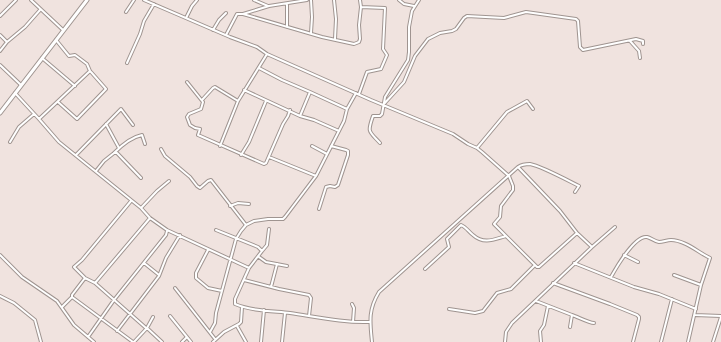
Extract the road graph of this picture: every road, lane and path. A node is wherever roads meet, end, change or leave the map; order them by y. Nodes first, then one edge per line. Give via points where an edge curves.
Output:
1 (16, 0) edge
2 (31, 0) edge
3 (87, 0) edge
4 (134, 0) edge
5 (144, 0) edge
6 (197, 0) edge
7 (254, 0) edge
8 (306, 0) edge
9 (311, 0) edge
10 (334, 0) edge
11 (360, 0) edge
12 (399, 0) edge
13 (419, 0) edge
14 (154, 4) junction
15 (287, 4) junction
16 (269, 6) junction
17 (414, 6) junction
18 (361, 7) junction
19 (40, 10) junction
20 (126, 12) dead end
21 (226, 12) dead end
22 (243, 14) junction
23 (0, 16) edge
24 (186, 18) junction
25 (287, 27) junction
26 (64, 30) junction
27 (213, 30) junction
28 (311, 33) junction
29 (0, 35) edge
30 (226, 35) junction
31 (335, 39) junction
32 (56, 40) junction
33 (630, 41) junction
34 (8, 42) junction
35 (643, 44) dead end
36 (0, 51) edge
37 (267, 54) junction
38 (42, 58) junction
39 (640, 58) dead end
40 (127, 63) dead end
41 (0, 66) edge
42 (259, 68) junction
43 (90, 71) junction
44 (187, 82) dead end
45 (22, 85) junction
46 (74, 86) junction
47 (244, 90) junction
48 (310, 92) junction
49 (15, 93) junction
50 (357, 93) junction
51 (202, 100) junction
52 (238, 101) junction
53 (266, 101) junction
54 (58, 102) junction
55 (383, 105) junction
56 (347, 109) junction
57 (533, 109) dead end
58 (290, 110) junction
59 (0, 113) edge
60 (34, 114) junction
61 (300, 116) junction
62 (39, 119) junction
63 (106, 124) junction
64 (133, 125) dead end
65 (339, 131) junction
66 (10, 142) dead end
67 (380, 143) dead end
68 (145, 144) dead end
69 (220, 146) junction
70 (312, 146) dead end
71 (331, 146) junction
72 (119, 148) junction
73 (476, 148) junction
74 (161, 149) dead end
75 (114, 153) junction
76 (327, 154) junction
77 (76, 155) junction
78 (241, 155) junction
79 (269, 157) junction
80 (518, 167) junction
81 (96, 171) junction
82 (316, 176) junction
83 (509, 176) junction
84 (141, 178) dead end
85 (169, 181) dead end
86 (575, 192) dead end
87 (131, 201) junction
88 (249, 204) dead end
89 (230, 206) junction
90 (141, 208) junction
91 (319, 209) dead end
92 (150, 218) junction
93 (246, 225) junction
94 (615, 227) dead end
95 (269, 229) dead end
96 (167, 230) junction
97 (216, 230) dead end
98 (577, 232) junction
99 (180, 235) junction
100 (506, 236) junction
101 (236, 238) junction
102 (592, 247) junction
103 (208, 250) junction
104 (262, 251) junction
105 (0, 255) edge
106 (624, 255) junction
107 (259, 257) junction
108 (230, 258) junction
109 (638, 262) dead end
110 (144, 263) junction
111 (574, 263) junction
112 (277, 264) junction
113 (534, 265) junction
114 (287, 266) dead end
115 (249, 268) junction
116 (425, 269) dead end
117 (160, 275) junction
118 (674, 275) dead end
119 (611, 277) junction
120 (85, 278) junction
121 (244, 280) junction
122 (95, 283) junction
123 (553, 283) junction
124 (701, 285) junction
125 (271, 287) junction
126 (175, 288) dead end
127 (215, 290) junction
128 (222, 291) junction
129 (0, 296) edge
130 (220, 296) junction
131 (72, 297) junction
132 (672, 299) junction
133 (114, 300) junction
134 (536, 301) junction
135 (352, 304) dead end
136 (548, 306) junction
137 (62, 307) junction
138 (242, 307) junction
139 (449, 309) dead end
140 (696, 309) junction
141 (264, 310) junction
142 (130, 313) junction
143 (285, 313) junction
144 (572, 315) junction
145 (695, 315) junction
146 (170, 316) dead end
147 (309, 316) junction
148 (153, 317) dead end
149 (721, 317) edge
150 (101, 318) junction
151 (354, 322) junction
152 (370, 322) junction
153 (594, 323) dead end
154 (237, 326) junction
155 (570, 327) dead end
156 (147, 328) junction
157 (117, 331) junction
158 (210, 332) junction
159 (88, 337) junction
160 (187, 337) junction
161 (215, 339) junction
162 (42, 342) edge
163 (94, 342) edge
164 (133, 342) edge
165 (162, 342) edge
166 (182, 342) edge
167 (191, 342) edge
168 (213, 342) edge
169 (246, 342) edge
170 (261, 342) edge
171 (282, 342) edge
172 (372, 342) edge
173 (505, 342) edge
174 (540, 342) edge
175 (633, 342) edge
176 (661, 342) edge
177 (688, 342) edge
178 (713, 342) edge

1 - 23 street
2 - 19 street
3 - 26 main road
4 - 20 street
5 - 14 street
6 - 24 street
7 - 16 street
8 - 15 street
9 - 28 street
10 - 31 street
11 - 18 street
12 - 17 street
13 - 17 street
14 - 24 street
14 - 40 street via 144,21
15 - 16 street
15 - 25 street
16 - 22 street
17 - 55 street via 409,27 408,60 385,97
18 - 31 street via 359,42 354,44
18 - 50 street via 385,8 383,49 387,55 380,69 367,72
19 - 26 street
19 - 34 street
21 - 27 street
22 - 25 street
22 - 30 street via 236,15
24 - 27 street
25 - 28 street
26 - 32 main road
27 - 30 street
28 - 31 street
29 - 34 street
30 - 37 street
32 - 38 main road
32 - 43 street via 69,56 75,55 87,64
33 - 35 street via 641,40
33 - 39 street via 639,51
33 - 55 street via 583,50 580,47 576,19 530,12 504,18 467,16 456,29 428,39 415,56 404,82
34 - 36 street
37 - 42 street
37 - 50 street
38 - 45 main road
38 - 46 street
41 - 45 street
42 - 47 street
42 - 48 street
43 - 46 street
43 - 54 street via 106,89 77,119
44 - 51 street
45 - 49 main road
46 - 54 street
47 - 52 street
47 - 53 street
48 - 56 street
48 - 61 street
49 - 59 main road
49 - 60 street
50 - 55 street
50 - 56 street
51 - 52 street via 215,87
51 - 69 street via 201,109 187,115 190,125 200,129 199,136
52 - 69 street
53 - 58 street
53 - 78 street
54 - 62 street
55 - 67 street via 382,114 373,116 369,128
55 - 73 street via 453,134
56 - 65 street
57 - 73 street via 527,101 507,112
58 - 61 street
58 - 79 street
60 - 62 street
60 - 66 street via 19,128
61 - 65 street
62 - 77 street via 59,142
63 - 64 street via 121,109
63 - 72 street
63 - 77 street
65 - 71 street
68 - 72 street via 142,134 133,137
69 - 78 street
70 - 76 street
71 - 76 street
71 - 91 street via 348,151 348,155 338,185 326,187
72 - 75 street
73 - 83 street
74 - 89 street via 196,186 200,188 211,180
75 - 81 street
75 - 84 street
76 - 82 street
77 - 81 street
78 - 79 street via 264,164
79 - 82 street
80 - 83 street
80 - 86 street via 531,164 579,186
80 - 98 street
81 - 87 street
82 - 93 street via 283,219 258,220
83 - 100 street via 513,190 501,206 500,217 494,224
83 - 152 street via 379,292 372,305
85 - 90 street
87 - 90 street
87 - 120 street via 75,265
88 - 89 street via 238,203
89 - 93 street
90 - 92 street
92 - 96 street
92 - 122 street
93 - 101 street
94 - 102 street
95 - 104 street via 267,245
96 - 99 street
96 - 110 street via 166,235
97 - 101 street
98 - 102 street
98 - 113 street via 539,267
99 - 103 street
99 - 117 street via 166,258
100 - 113 street
100 - 116 street via 482,241 461,226 447,238 449,247
101 - 104 street
101 - 108 street
102 - 111 street
103 - 108 street
103 - 127 street via 195,276 208,288
104 - 107 street
105 - 137 street via 22,277
106 - 109 street
106 - 119 street
106 - 124 street via 636,242 647,237 653,241 682,242 710,258
107 - 112 street via 266,262
107 - 115 street
108 - 115 street
108 - 128 street
110 - 117 street
110 - 133 street
111 - 119 street
111 - 123 street
112 - 114 street
112 - 125 street
113 - 139 street via 511,289 497,293 483,311 475,313
115 - 121 street
117 - 142 street
118 - 124 street
119 - 132 street
120 - 122 street
120 - 131 street
121 - 125 street
121 - 138 street via 234,301
122 - 133 street
123 - 134 street
123 - 175 street via 637,315 639,319
124 - 140 street
125 - 147 street via 309,295
126 - 158 street
127 - 128 street
127 - 130 street
128 - 130 street
129 - 162 street via 32,317
130 - 158 street via 215,323
131 - 137 street
131 - 150 street
132 - 140 street
132 - 176 street
133 - 142 street
133 - 150 street
134 - 136 street
134 - 173 street via 508,327
135 - 151 street
136 - 144 street
136 - 174 street via 540,331
137 - 159 street via 70,321
138 - 141 street
138 - 154 street via 241,322
140 - 145 street
141 - 143 street
141 - 170 street
142 - 156 street
142 - 157 street
143 - 147 street
143 - 171 street
144 - 153 street
144 - 155 street
145 - 149 street
145 - 177 street
146 - 160 street
147 - 151 street
148 - 156 street
149 - 178 street
150 - 157 street
150 - 159 street
151 - 152 street
152 - 172 street
154 - 161 street
154 - 169 street
156 - 164 street
156 - 165 street
157 - 164 street
158 - 161 street
159 - 163 street
160 - 166 street
160 - 167 street
161 - 168 street

